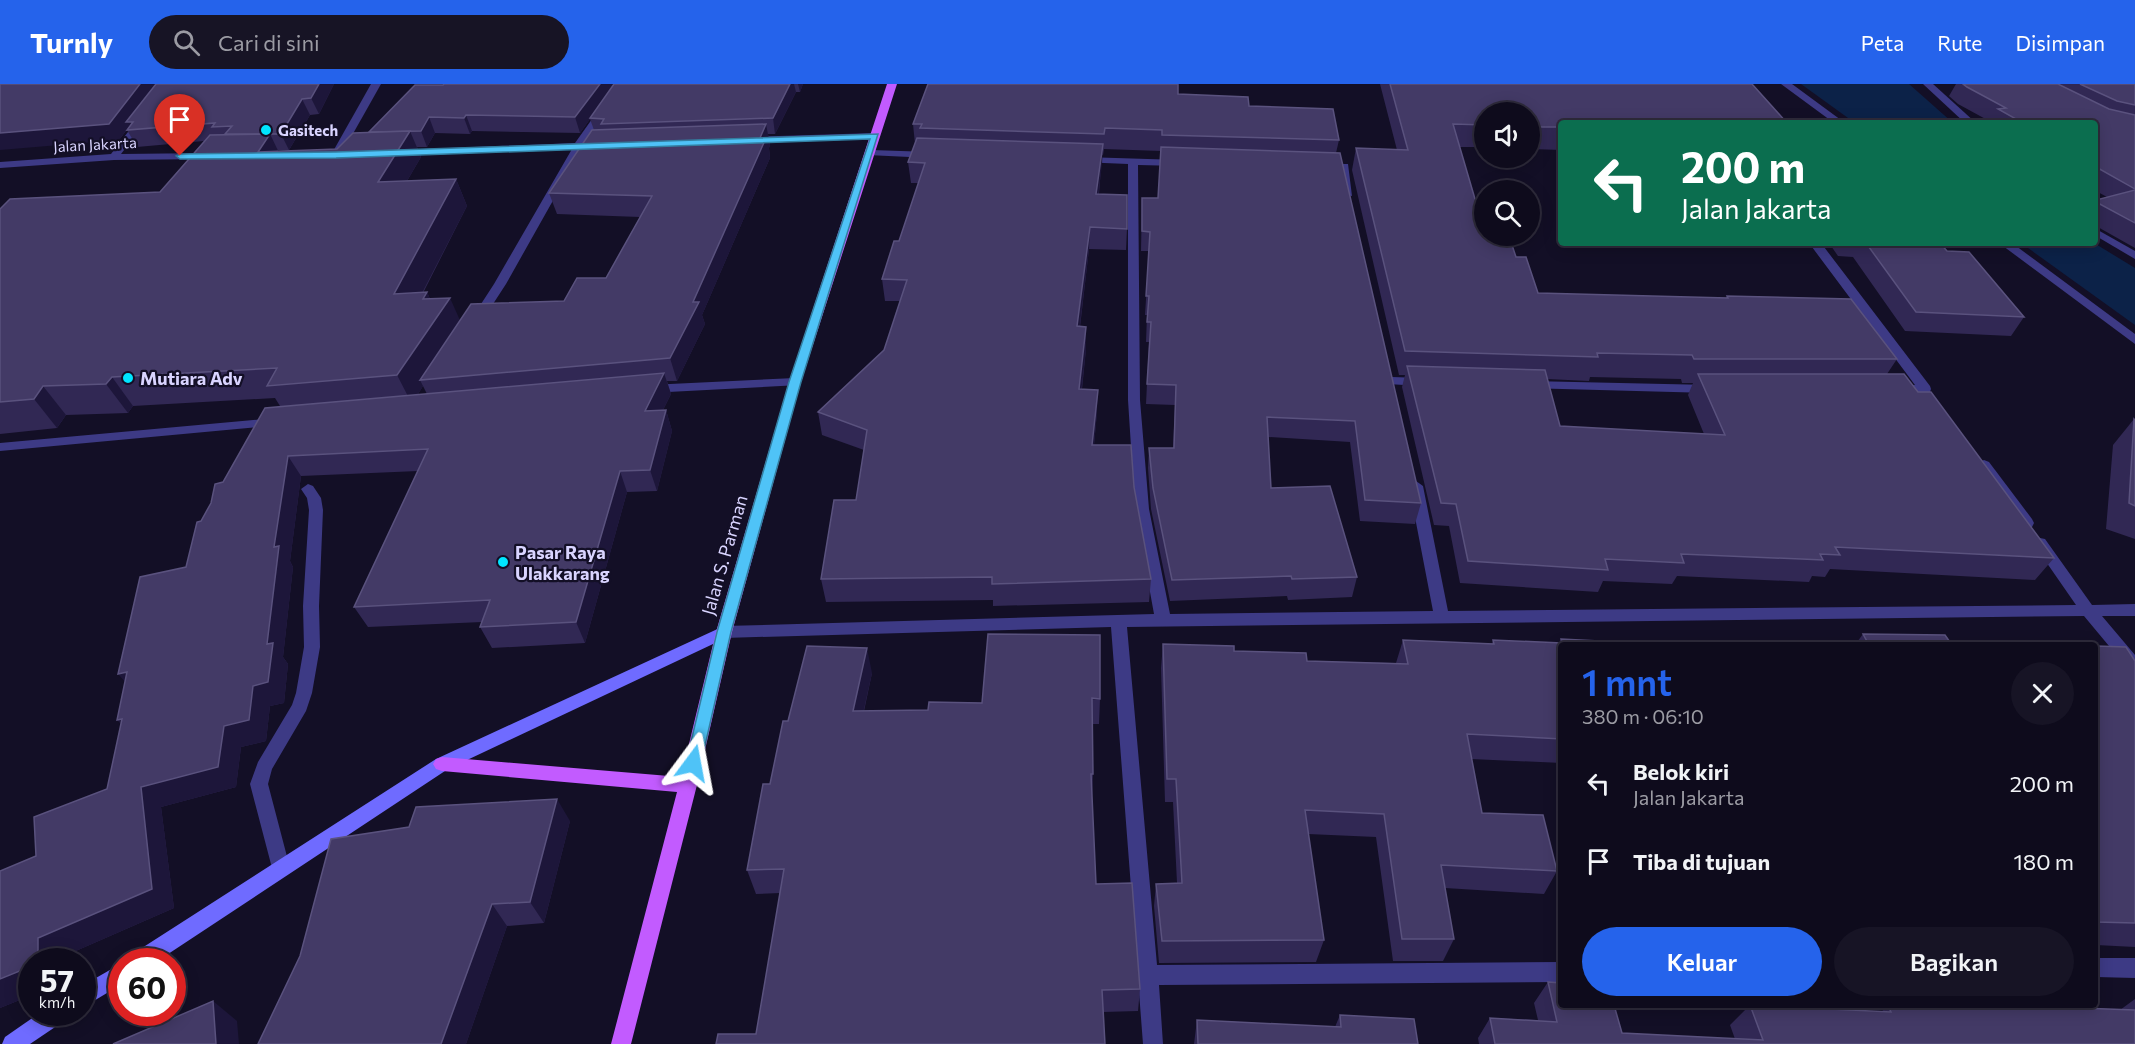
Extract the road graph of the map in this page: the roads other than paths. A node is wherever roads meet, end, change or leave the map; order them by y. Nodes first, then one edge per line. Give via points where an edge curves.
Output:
1 (376, 84) edge
2 (622, 84) edge
3 (892, 84) edge
4 (1786, 84) edge
5 (1928, 84) edge
6 (148, 111) edge
7 (1836, 120) edge
8 (1968, 120) edge
9 (875, 136) junction
10 (733, 141) edge
11 (615, 144) edge
12 (579, 146) junction
13 (385, 153) edge
14 (871, 153) junction
15 (353, 154) edge
16 (324, 155) edge
17 (336, 155) junction
18 (219, 156) edge
19 (942, 156) edge
20 (114, 157) junction
21 (1073, 160) edge
22 (1133, 162) junction
23 (1187, 163) edge
24 (0, 165) edge
25 (1310, 165) edge
26 (1350, 201) edge
27 (2098, 233) edge
28 (1817, 246) edge
29 (2009, 246) edge
30 (2135, 256) edge
31 (469, 332) edge
32 (2135, 339) edge
33 (1392, 381) edge
34 (795, 382) junction
35 (1439, 383) edge
36 (1521, 385) edge
37 (1721, 389) edge
38 (1889, 389) edge
39 (640, 390) edge
40 (291, 421) edge
41 (0, 447) edge
42 (1972, 449) edge
43 (1413, 474) edge
44 (308, 489) dead end
45 (2087, 609) junction
46 (2135, 610) edge
47 (1442, 618) junction
48 (1163, 620) junction
49 (1119, 622) junction
50 (724, 632) junction
51 (2135, 666) edge
52 (442, 764) junction
53 (688, 785) junction
54 (281, 868) junction
55 (159, 948) edge
56 (2098, 968) edge
57 (2135, 968) edge
58 (1558, 972) edge
59 (1149, 975) junction
60 (39, 1026) edge
61 (12, 1044) edge
62 (621, 1044) edge
63 (1153, 1044) edge

1 - 17 street
2 - 12 street
3 - 9 main road, Jalan S. Parman
4 - 7 street
5 - 8 street
6 - 20 street
9 - 10 street
9 - 14 main road, Jalan S. Parman
11 - 12 street
12 - 13 street
12 - 31 street
14 - 19 street
14 - 34 main road, Jalan S. Parman
15 - 17 street
16 - 17 street
18 - 20 street, Jalan Jakarta
20 - 24 street, Jalan Jakarta
21 - 22 street
22 - 23 street
22 - 48 street via 1134,400 1142,509
25 - 26 street via 1344,166
27 - 30 street
28 - 38 street via 1928,393
29 - 32 street
33 - 35 street
34 - 39 street via 698,384
34 - 50 main road, Jalan S. Parman
36 - 37 street
40 - 41 street
42 - 45 street
43 - 47 street
44 - 54 street via 316,510 310,663 300,706 264,767 259,784
45 - 46 street
45 - 47 street
45 - 51 street
47 - 48 street
48 - 49 street
49 - 50 street
49 - 59 street
50 - 52 main road
50 - 53 main road, Jalan S. Parman
52 - 53 main road
52 - 54 main road
53 - 62 main road, Jalan S. Parman
54 - 55 main road
56 - 57 street
58 - 59 street
59 - 63 street
60 - 61 main road

